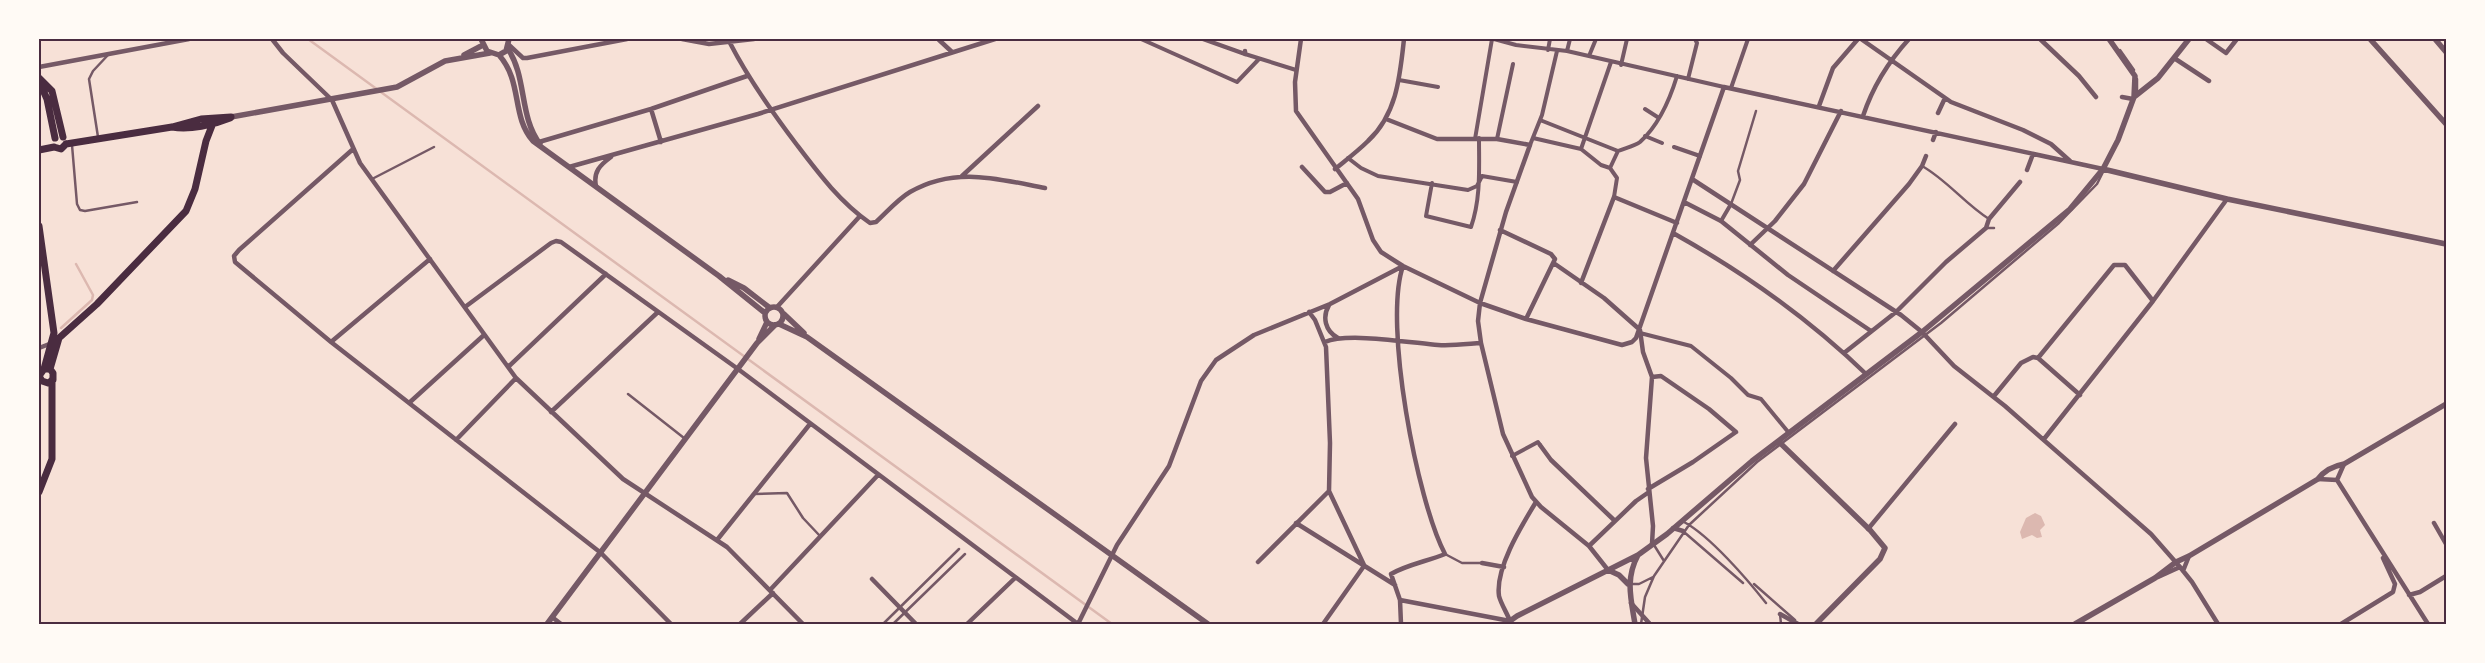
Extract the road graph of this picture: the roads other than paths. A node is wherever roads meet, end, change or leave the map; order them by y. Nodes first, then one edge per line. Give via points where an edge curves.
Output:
1 (189, 39) edge
2 (272, 39) edge
3 (626, 39) edge
4 (682, 39) edge
5 (754, 39) edge
6 (938, 39) edge
7 (994, 39) edge
8 (1141, 39) edge
9 (1203, 39) edge
10 (1301, 39) edge
11 (1404, 39) edge
12 (1493, 39) edge
13 (1550, 39) edge
14 (1570, 39) edge
15 (1596, 39) edge
16 (1627, 39) edge
17 (1748, 39) edge
18 (1859, 39) edge
19 (1909, 39) edge
20 (2040, 39) edge
21 (2110, 39) edge
22 (2189, 39) edge
23 (2206, 39) edge
24 (2237, 39) edge
25 (2370, 39) edge
26 (2434, 39) edge
27 (1698, 40) edge
28 (482, 42) edge
29 (730, 43) junction
30 (509, 44) edge
31 (1548, 50) junction
32 (1557, 51) junction
33 (1567, 51) junction
34 (952, 52) junction
35 (2446, 52) edge
36 (490, 53) junction
37 (1245, 53) joint
38 (110, 54) junction
39 (499, 55) junction
40 (1589, 56) junction
41 (457, 58) junction
42 (2174, 58) junction
43 (1259, 59) junction
44 (1890, 60) junction
45 (1611, 62) junction
46 (1513, 64) dead end
47 (1621, 65) junction
48 (39, 68) edge
49 (1296, 70) junction
50 (747, 76) junction
51 (1677, 76) junction
52 (1688, 79) junction
53 (39, 80) edge
54 (1399, 80) junction
55 (2209, 81) dead end
56 (1438, 87) dead end
57 (1724, 87) junction
58 (1732, 88) junction
59 (2096, 97) dead end
60 (2122, 97) dead end
61 (2134, 97) junction
62 (1945, 98) junction
63 (332, 100) junction
64 (1038, 106) dead end
65 (1818, 106) junction
66 (651, 109) junction
67 (1646, 109) dead end
68 (771, 110) junction
69 (1756, 111) dead end
70 (1841, 111) junction
71 (1938, 113) dead end
72 (1863, 116) junction
73 (231, 117) junction
74 (1386, 118) junction
75 (1659, 118) junction
76 (1540, 120) junction
77 (213, 123) junction
78 (2446, 124) edge
79 (1934, 125) dead end
80 (172, 126) junction
81 (1934, 131) junction
82 (1645, 136) junction
83 (54, 138) junction
84 (1477, 138) junction
85 (1533, 138) junction
86 (1585, 138) junction
87 (99, 139) junction
88 (1497, 139) junction
89 (1933, 140) dead end
90 (67, 142) junction
91 (662, 142) junction
92 (538, 143) junction
93 (1662, 143) dead end
94 (1530, 145) junction
95 (54, 147) junction
96 (1674, 147) dead end
97 (434, 148) dead end
98 (1581, 148) junction
99 (39, 150) edge
100 (352, 150) junction
101 (1618, 151) junction
102 (2033, 154) junction
103 (612, 156) junction
104 (1700, 156) junction
105 (1926, 156) dead end
106 (1348, 158) junction
107 (2072, 162) junction
108 (1922, 166) junction
109 (569, 167) junction
110 (1302, 167) dead end
111 (1610, 168) junction
112 (1335, 169) junction
113 (2103, 169) junction
114 (2027, 170) dead end
115 (962, 176) junction
116 (1480, 176) junction
117 (1692, 178) junction
118 (372, 179) junction
119 (1517, 182) junction
120 (2020, 182) dead end
121 (1347, 183) junction
122 (1432, 183) junction
123 (596, 186) junction
124 (1477, 186) junction
125 (1045, 188) dead end
126 (1614, 198) junction
127 (2227, 199) junction
128 (137, 202) dead end
129 (1684, 202) junction
130 (1731, 204) junction
131 (860, 216) junction
132 (1989, 219) junction
133 (1721, 222) junction
134 (1677, 223) junction
135 (39, 226) edge
136 (1768, 228) junction
137 (1986, 228) junction
138 (1994, 228) dead end
139 (1500, 230) junction
140 (1673, 233) junction
141 (2446, 244) edge
142 (1750, 245) junction
143 (430, 259) junction
144 (1555, 264) junction
145 (1403, 266) junction
146 (1833, 271) junction
147 (606, 274) junction
148 (719, 276) junction
149 (1582, 283) junction
150 (2153, 301) junction
151 (1480, 303) junction
152 (1330, 304) junction
153 (465, 307) junction
154 (777, 307) junction
155 (770, 308) junction
156 (658, 312) junction
157 (1309, 312) junction
158 (1896, 312) junction
159 (765, 314) junction
160 (784, 314) junction
161 (1526, 319) junction
162 (767, 322) junction
163 (777, 325) junction
164 (1640, 331) junction
165 (1871, 331) junction
166 (1923, 334) junction
167 (484, 335) junction
168 (807, 337) junction
169 (1339, 338) junction
170 (1399, 340) junction
171 (55, 342) junction
172 (332, 342) junction
173 (1325, 342) junction
174 (757, 343) junction
175 (1481, 343) junction
176 (39, 348) edge
177 (1844, 353) junction
178 (2038, 358) junction
179 (508, 367) junction
180 (738, 369) junction
181 (42, 374) edge
182 (1866, 374) junction
183 (516, 378) junction
184 (1652, 378) junction
185 (51, 384) junction
186 (628, 394) dead end
187 (2080, 395) junction
188 (1994, 396) junction
189 (409, 403) junction
190 (2446, 404) edge
191 (551, 412) junction
192 (810, 424) junction
193 (1954, 424) dead end
194 (1790, 434) junction
195 (686, 439) junction
196 (2044, 439) junction
197 (456, 440) junction
198 (1780, 443) junction
199 (1540, 445) joint
200 (1512, 456) junction
201 (2344, 464) junction
202 (878, 475) junction
203 (2318, 479) junction
204 (2338, 480) junction
205 (1329, 491) junction
206 (1648, 491) junction
207 (39, 492) edge
208 (645, 494) junction
209 (754, 494) junction
210 (1536, 502) junction
211 (1680, 520) junction
212 (1615, 521) junction
213 (1296, 523) junction
214 (2434, 523) dead end
215 (1689, 524) junction
216 (1672, 528) junction
217 (1868, 529) junction
218 (1683, 531) junction
219 (820, 536) junction
220 (717, 540) junction
221 (1652, 544) junction
222 (2446, 544) edge
223 (1589, 546) junction
224 (959, 549) dead end
225 (600, 552) junction
226 (965, 554) dead end
227 (1445, 554) junction
228 (2383, 554) junction
229 (1112, 555) junction
230 (1638, 555) junction
231 (2189, 556) junction
232 (1664, 561) junction
233 (1258, 562) dead end
234 (1482, 563) joint
235 (1364, 566) junction
236 (2180, 566) junction
237 (1504, 568) junction
238 (1608, 570) junction
239 (1654, 576) junction
240 (2446, 576) edge
241 (1015, 578) junction
242 (872, 579) dead end
243 (1748, 579) junction
244 (1628, 584) junction
245 (1743, 584) dead end
246 (1396, 586) junction
247 (771, 592) junction
248 (2409, 595) junction
249 (1400, 600) junction
250 (1632, 603) junction
251 (1766, 603) dead end
252 (900, 608) junction
253 (905, 613) junction
254 (1642, 614) junction
255 (1780, 614) joint
256 (552, 617) junction
257 (1510, 623) edge
258 (547, 624) edge
259 (561, 624) edge
260 (671, 624) edge
261 (740, 624) edge
262 (803, 624) edge
263 (883, 624) edge
264 (894, 624) edge
265 (916, 624) edge
266 (967, 624) edge
267 (1078, 624) edge
268 (1208, 624) edge
269 (1323, 624) edge
270 (1401, 624) edge
271 (1635, 624) edge
272 (1641, 624) edge
273 (1650, 624) edge
274 (1781, 624) edge
275 (1799, 624) edge
276 (1816, 624) edge
277 (2075, 624) edge
278 (2218, 624) edge
279 (2341, 624) edge
280 (2428, 624) edge

1 - 38 street
2 - 63 street
3 - 30 street via 523,58
4 - 29 street via 704,44
5 - 29 street
6 - 34 street
7 - 34 street
8 - 43 street via 1237,82
9 - 37 street
10 - 49 street
11 - 54 street
12 - 31 street
12 - 84 street
13 - 31 street
14 - 33 street
15 - 40 street
16 - 47 street
17 - 58 street
18 - 44 street
18 - 65 street via 1833,68
19 - 44 street
20 - 59 street
21 - 61 street via 2135,76
22 - 42 street
23 - 24 street via 2226,53
25 - 78 street
26 - 35 street
27 - 52 street
28 - 36 street
28 - 41 street
29 - 50 street
30 - 39 street
30 - 92 street via 517,64 530,127
31 - 32 street
32 - 33 street
32 - 76 street
33 - 40 street
34 - 68 street
36 - 39 street
36 - 41 street
37 - 43 street
38 - 48 street
38 - 87 lane via 93,70 90,79
39 - 92 street via 510,68 523,124
40 - 45 street
41 - 63 street via 440,63 397,87
42 - 55 street
42 - 61 street via 2158,78
43 - 49 street
44 - 62 street
44 - 72 street
45 - 47 street
45 - 86 street
46 - 88 street
47 - 51 street
49 - 112 street via 1294,102 1298,117
50 - 66 street
50 - 68 street
51 - 52 street
51 - 75 street
52 - 57 street
53 - 83 main road via 47,99
53 - 90 main road via 52,91
54 - 56 street
54 - 74 street
57 - 58 street
57 - 104 street
58 - 65 street
60 - 61 street
61 - 113 street
62 - 71 street
62 - 107 street via 2051,144
63 - 73 street
63 - 100 street
64 - 115 street
65 - 70 street
66 - 91 street
66 - 92 street
67 - 75 street
68 - 91 street
68 - 131 street via 830,188
69 - 130 lane
70 - 72 street
70 - 136 street via 1804,184
72 - 81 street
73 - 77 main road
73 - 80 main road via 219,116
74 - 84 street via 1437,139
74 - 106 street via 1368,141
75 - 82 street
76 - 85 street
76 - 86 street
77 - 80 main road via 181,129
77 - 171 main road via 196,189 186,211 97,304
79 - 81 street
80 - 87 main road
81 - 89 street
81 - 102 street
82 - 93 street
82 - 101 street via 1637,144
83 - 90 main road
83 - 95 main road
84 - 88 street
84 - 116 street
85 - 94 street
85 - 98 street
86 - 98 street
86 - 101 street
87 - 90 main road
88 - 94 street
90 - 95 main road via 61,149
90 - 128 lane via 80,210
91 - 103 street
92 - 109 street
94 - 119 street
95 - 99 main road
96 - 104 street
97 - 118 lane
98 - 111 street via 1601,165
100 - 118 street
100 - 172 street via 236,253 235,262
101 - 111 street
102 - 107 street
102 - 114 street
103 - 109 street
103 - 123 street via 597,170
104 - 117 street
105 - 108 street
106 - 112 street
106 - 122 street via 1378,176
107 - 113 street
108 - 132 lane
108 - 146 street
109 - 123 street
110 - 121 street via 1325,192
111 - 126 street via 1617,178
112 - 121 street
113 - 127 street
113 - 166 street via 2076,204 2023,245
113 - 166 lane via 2097,184 2058,224
115 - 125 street
115 - 131 street via 939,179 910,192 873,223
116 - 119 street
116 - 124 street
117 - 129 street
117 - 130 street
118 - 143 street
119 - 139 street
120 - 132 street
121 - 145 street via 1362,207 1378,248
122 - 124 street via 1468,190
122 - 124 street via 1426,216 1471,227 1479,195
123 - 148 street
126 - 134 street
126 - 149 street
127 - 141 street
127 - 150 street
129 - 133 street
129 - 134 street
130 - 133 street
130 - 136 street
131 - 154 street
132 - 137 street
133 - 142 street
134 - 140 street
135 - 171 main road
136 - 142 street
136 - 146 street
137 - 138 lane
137 - 158 street via 1938,269
139 - 144 street via 1551,254 1555,257
139 - 151 street
140 - 164 street
140 - 177 street via 1746,276
142 - 165 street via 1793,279
143 - 153 street
143 - 172 street
144 - 149 street
144 - 161 street
145 - 151 street
145 - 152 street
145 - 170 street via 1398,288
146 - 158 street
147 - 153 street via 556,241
147 - 156 street
147 - 179 street
148 - 155 street via 740,286
148 - 159 street
149 - 164 street
150 - 178 street via 2125,265 2114,264
150 - 187 street
151 - 161 street
151 - 175 street
152 - 157 street
152 - 169 street via 1325,315 1326,324 1330,333
153 - 167 street
154 - 155 street
154 - 160 street
155 - 159 street
156 - 180 street
156 - 191 street
157 - 173 street
157 - 229 street via 1243,341 1210,366 1169,466
158 - 165 street
158 - 166 street
159 - 162 street
160 - 163 street
160 - 168 street
161 - 164 street via 1627,345
162 - 163 street
162 - 174 street
163 - 168 street
163 - 174 street
164 - 184 street
164 - 194 street via 1691,346 1748,395 1761,399
165 - 177 street
166 - 182 street
166 - 188 street via 1954,366
166 - 198 lane
167 - 179 street
167 - 189 street
168 - 229 street
169 - 170 street
169 - 173 street
170 - 175 street via 1440,345
170 - 227 street via 1405,402 1418,476 1430,521
171 - 176 street
171 - 181 main road
172 - 189 street
173 - 205 street
174 - 180 street
175 - 200 street via 1503,434
177 - 182 street
178 - 187 street
178 - 188 street via 2033,356 2024,360
179 - 183 street
180 - 192 street
180 - 195 street
181 - 185 main road via 44,382
181 - 185 main road via 54,375
182 - 194 street
183 - 191 street
183 - 197 street
184 - 206 street via 1646,458
184 - 206 street via 1661,376 1736,432
185 - 207 main road via 52,459
186 - 195 lane
187 - 196 street
188 - 196 street
189 - 197 street
190 - 201 street
191 - 208 street via 623,479
192 - 202 street
192 - 209 street
193 - 217 street
194 - 198 street
195 - 208 street
196 - 236 street via 2151,534
197 - 225 street
198 - 211 street via 1752,461
198 - 215 lane
198 - 217 street
199 - 200 street via 1538,442
199 - 212 street via 1551,460
200 - 210 street
201 - 203 street
201 - 204 street
202 - 219 street
202 - 241 street
203 - 204 street
203 - 231 street
204 - 228 street
205 - 213 street
205 - 235 street
206 - 212 street
206 - 221 street via 1653,524
208 - 220 street
208 - 225 street
209 - 219 lane via 787,493 802,518
209 - 220 street
210 - 223 street
210 - 237 street via 1513,540
211 - 215 lane
211 - 216 street
212 - 223 street
213 - 233 street
213 - 235 street
214 - 222 street
215 - 218 lane
215 - 243 lane
216 - 218 street
216 - 221 street
217 - 276 street via 1885,546 1883,555
218 - 232 lane
218 - 245 lane
219 - 247 street
220 - 247 street
221 - 230 street
221 - 232 lane
223 - 238 street
224 - 252 lane
225 - 256 street
225 - 260 street
226 - 253 lane
227 - 234 lane via 1462,563
227 - 246 street via 1391,574
228 - 248 street
228 - 279 street via 2395,584 2393,592
229 - 267 street
229 - 268 street
230 - 238 street
230 - 244 street
231 - 236 street
231 - 236 street
232 - 239 lane
234 - 237 street
235 - 246 street
235 - 269 street
236 - 277 street
236 - 278 street
237 - 257 street via 1500,596
238 - 244 street
238 - 257 street
239 - 244 lane via 1639,584
239 - 254 lane
240 - 248 street
241 - 266 street
241 - 267 street
242 - 252 street
243 - 251 lane
243 - 275 lane
244 - 250 street
246 - 249 street
247 - 261 street
247 - 262 street
248 - 280 street
249 - 257 street
249 - 270 street
250 - 254 street
250 - 271 street
252 - 253 street
252 - 263 lane
253 - 264 lane
253 - 265 street
254 - 272 lane
254 - 273 street
255 - 274 lane
255 - 275 street
256 - 258 street
256 - 259 street

